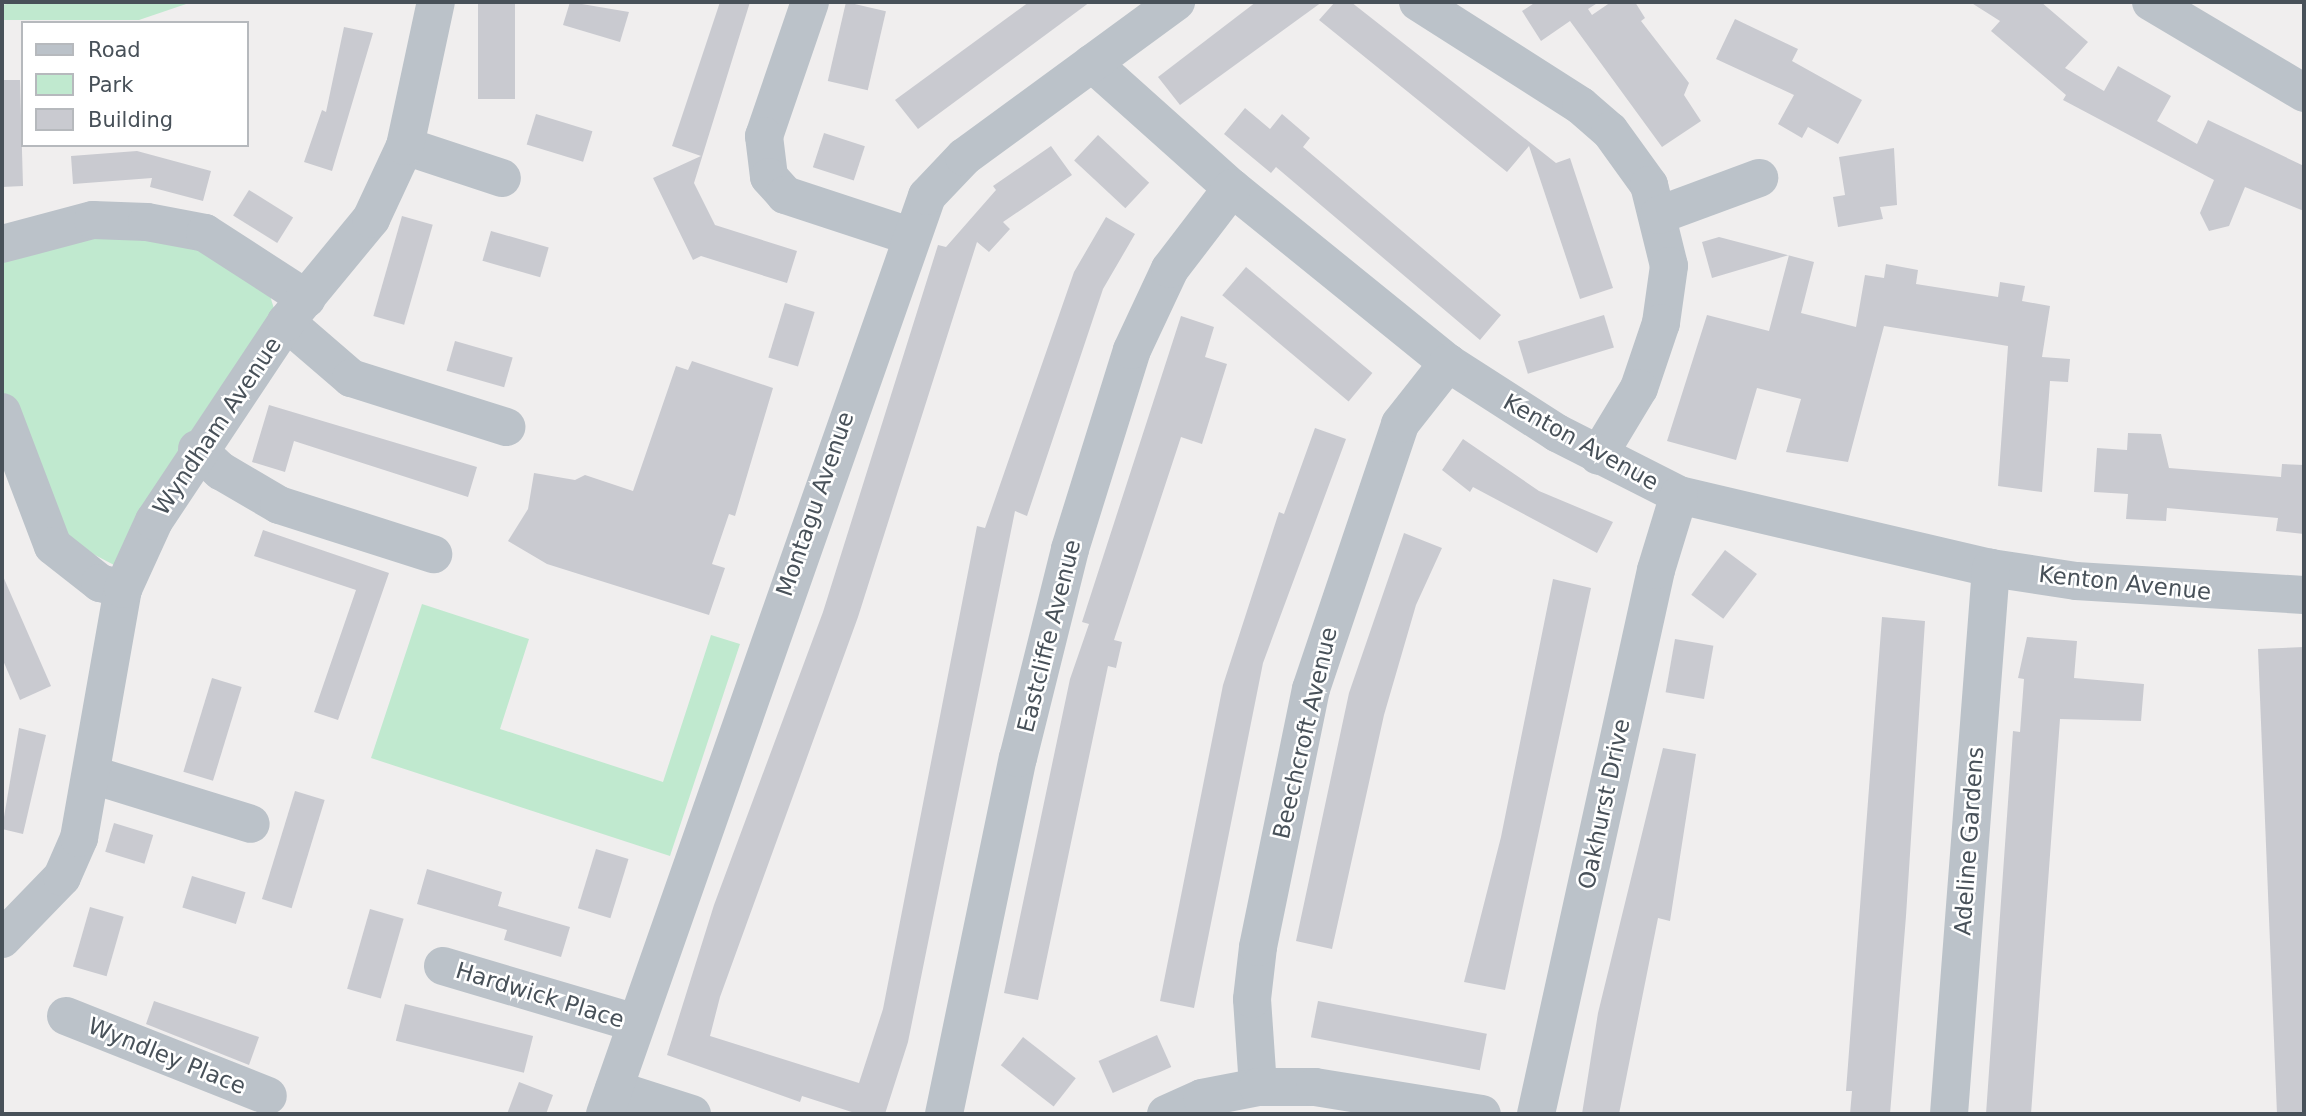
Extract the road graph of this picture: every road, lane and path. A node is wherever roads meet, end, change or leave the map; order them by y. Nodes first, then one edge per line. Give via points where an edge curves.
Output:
1 (436, 2) edge
2 (810, 2) edge
3 (1176, 2) edge
4 (1418, 2) edge
5 (2151, 2) edge
6 (1092, 63) junction
7 (2304, 93) edge
8 (405, 146) junction
9 (502, 177) dead end
10 (1759, 178) dead end
11 (1232, 188) junction
12 (1659, 215) junction
13 (910, 236) junction
14 (2, 244) edge
15 (297, 311) junction
16 (1448, 363) junction
17 (2, 412) edge
18 (506, 427) dead end
19 (197, 449) junction
20 (1598, 456) junction
21 (1679, 495) junction
22 (433, 554) dead end
23 (1991, 568) junction
24 (123, 589) junction
25 (2304, 595) edge
26 (93, 775) junction
27 (251, 824) dead end
28 (2, 939) edge
29 (443, 966) dead end
30 (66, 1016) dead end
31 (636, 1023) junction
32 (1258, 1087) junction
33 (268, 1096) dead end
34 (609, 1102) edge
35 (692, 1114) edge
36 (944, 1114) edge
37 (1166, 1114) edge
38 (1482, 1114) edge
39 (1536, 1114) edge
40 (1949, 1114) edge

1 - 8 street, Wyndham Avenue
2 - 13 street via 764,136 769,177 785,195
3 - 6 street, Montagu Avenue
4 - 12 street via 1610,131 1649,185
5 - 7 street
6 - 11 street, Kenton Avenue
6 - 13 street, Montagu Avenue via 941,177
8 - 9 street
8 - 15 street, Wyndham Avenue via 371,219
10 - 12 street
11 - 16 street, Kenton Avenue
11 - 36 street, Eastcliffe Avenue via 1170,269 1119,390 1070,549 1021,745
12 - 20 street via 1669,266 1661,323 1639,388
13 - 31 street, Montagu Avenue
14 - 15 street via 93,220 147,222 205,233
15 - 18 street via 351,378
15 - 19 street, Wyndham Avenue
16 - 20 street, Kenton Avenue
16 - 32 street, Beechcroft Avenue via 1400,424 1311,689 1258,947 1252,999
17 - 24 street via 53,546 100,583
19 - 22 street via 221,471 279,505
19 - 24 street, Wyndham Avenue
20 - 21 street, Kenton Avenue
21 - 23 street, Kenton Avenue
21 - 39 street, Oakhurst Drive via 1656,569
23 - 25 street, Kenton Avenue via 2076,581
23 - 40 street, Adeline Gardens
24 - 26 street, Wyndham Avenue
26 - 27 street
26 - 28 street, Wyndham Avenue via 79,838 62,877
29 - 31 street, Hardwick Place
30 - 33 street, Wyndley Place
31 - 34 street, Montagu Avenue
32 - 37 street
32 - 38 street via 1315,1087
34 - 35 street

